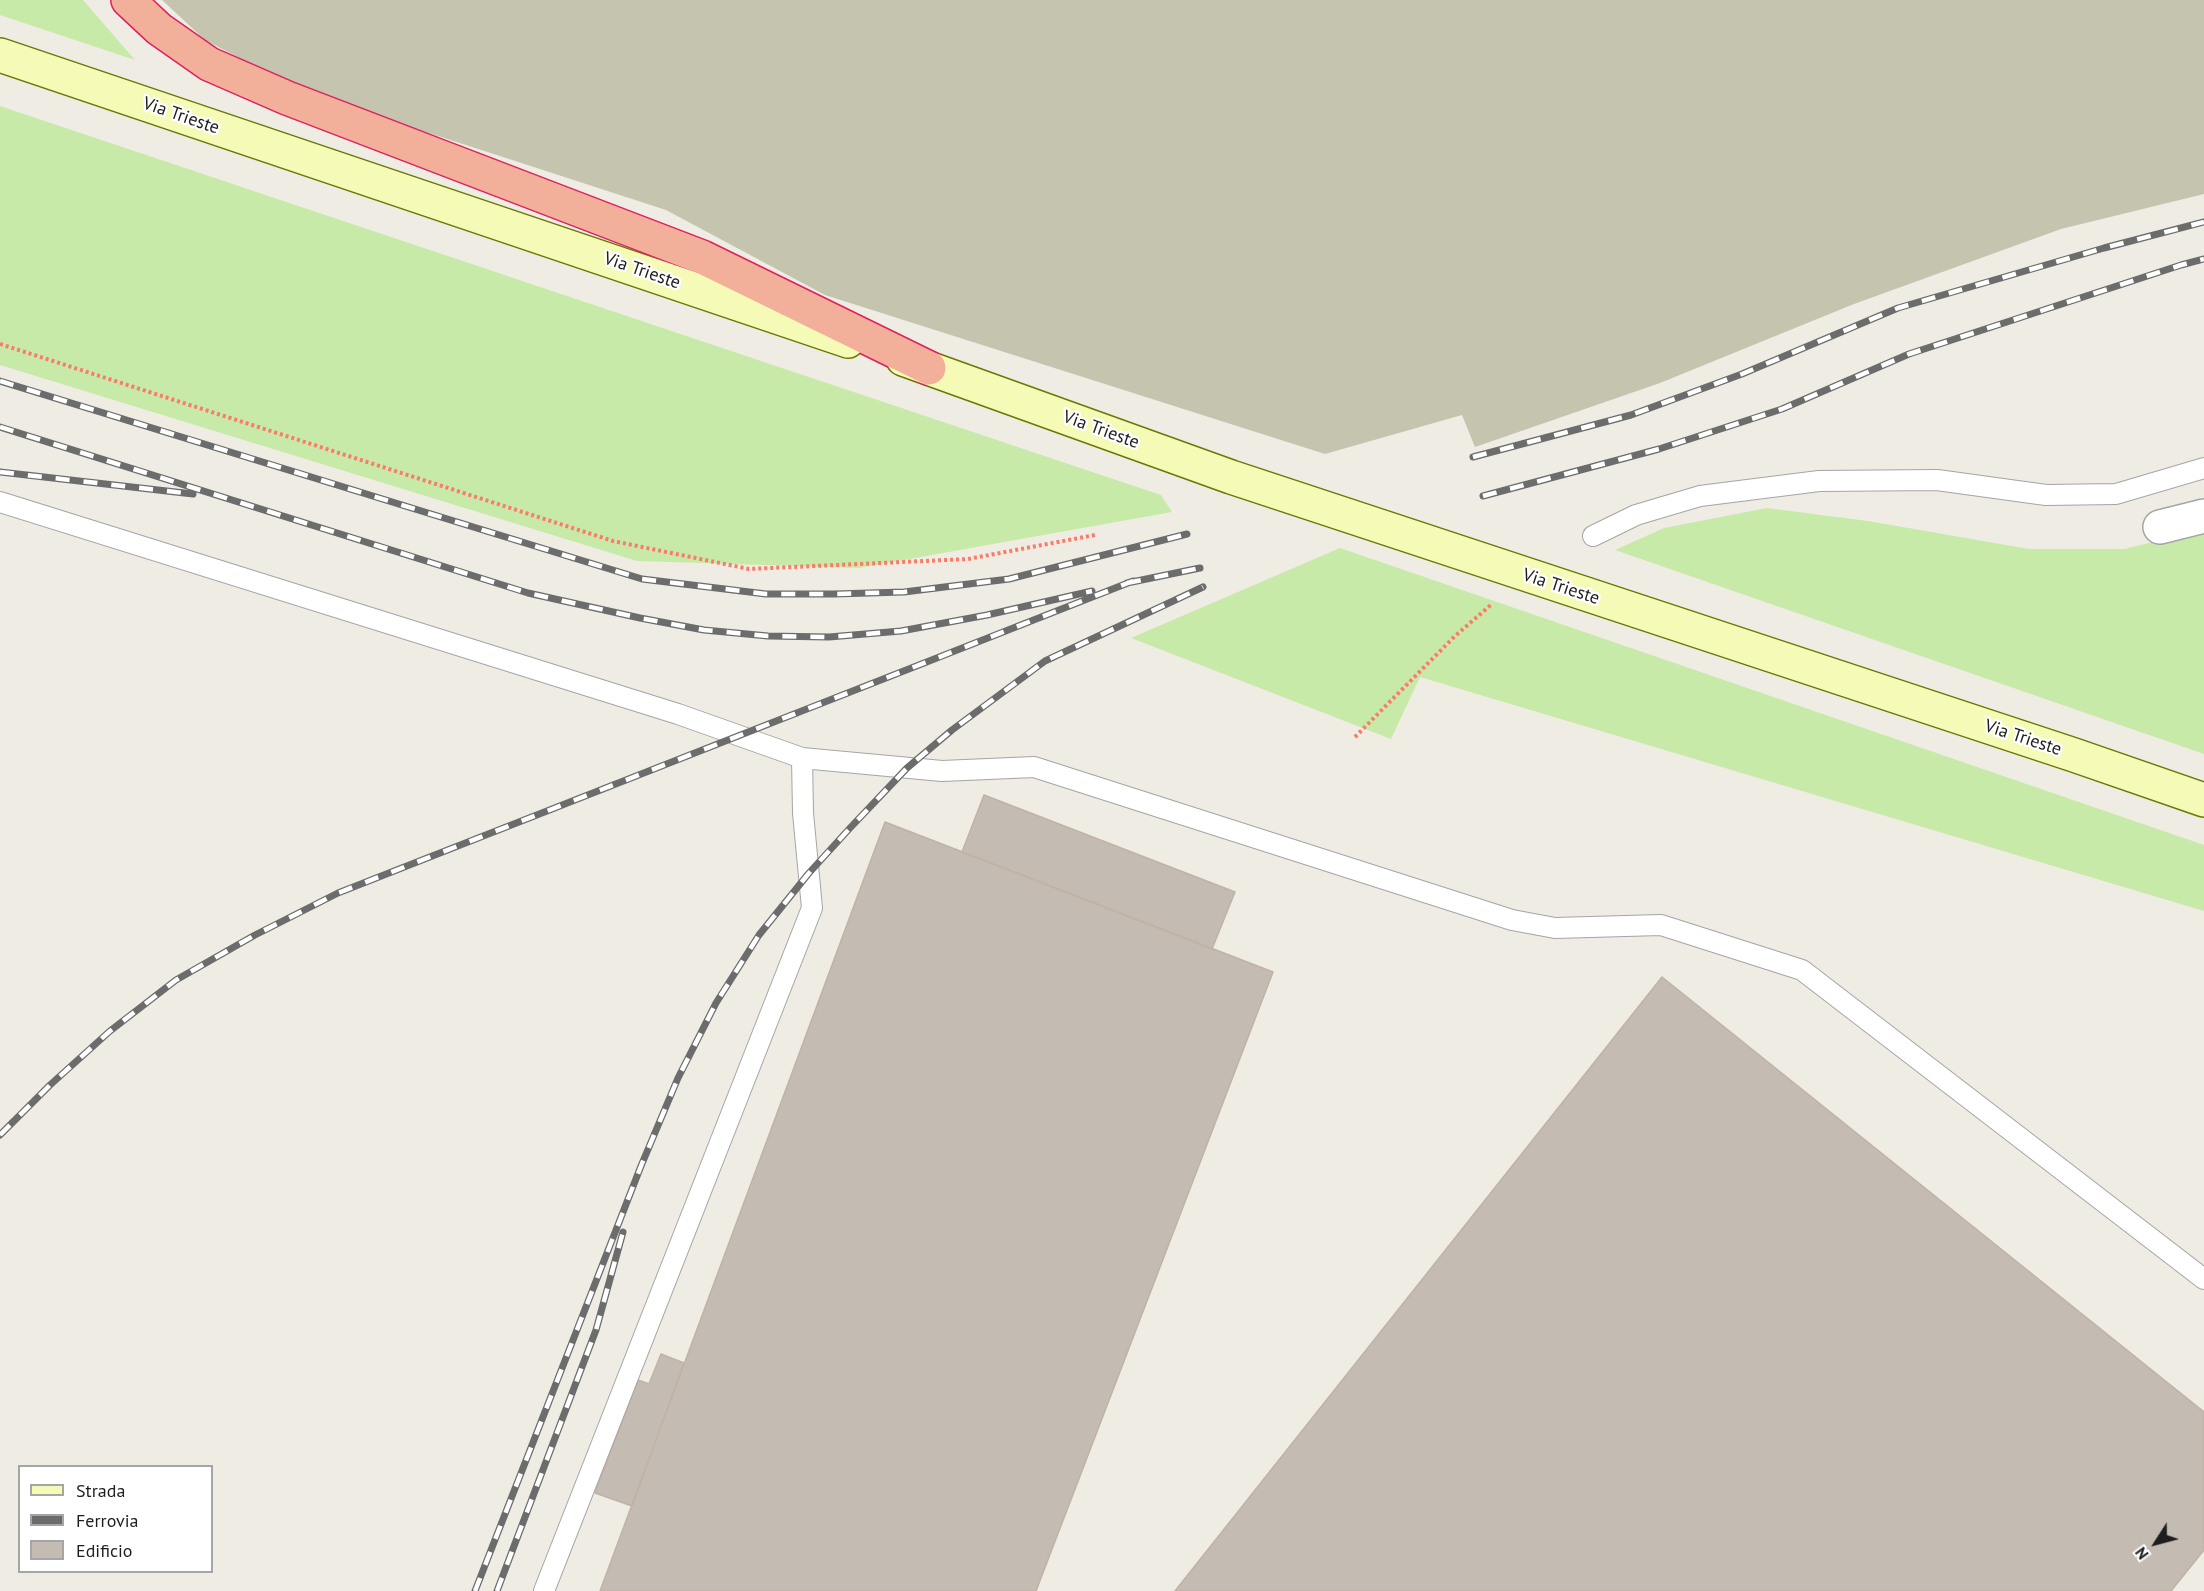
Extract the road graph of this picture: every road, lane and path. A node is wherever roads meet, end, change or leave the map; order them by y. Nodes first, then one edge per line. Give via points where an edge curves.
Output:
1 (128, 0) edge
2 (0, 55) edge
3 (0, 344) edge
4 (930, 368) junction
5 (2204, 468) edge
6 (0, 502) edge
7 (2204, 516) edge
8 (2160, 527) dead end
9 (1095, 535) dead end
10 (1593, 536) dead end
11 (1495, 602) dead end
12 (1355, 737) dead end
13 (802, 758) junction
14 (2204, 800) edge
15 (2204, 1278) edge
16 (544, 1591) edge

1 - 4 highway via 159,29 209,64 287,98 702,257
2 - 4 main road, Via Trieste
3 - 9 path via 613,541 749,569 968,559
4 - 14 main road, Via Trieste via 1231,477
5 - 10 lane via 2116,494 2046,495 1938,480 1819,481 1700,496 1636,515
6 - 13 lane via 667,710
7 - 8 street
11 - 12 path via 1455,636
13 - 15 lane via 942,771 1034,768 1512,920 1555,928 1660,925 1802,970
13 - 16 lane via 812,908

